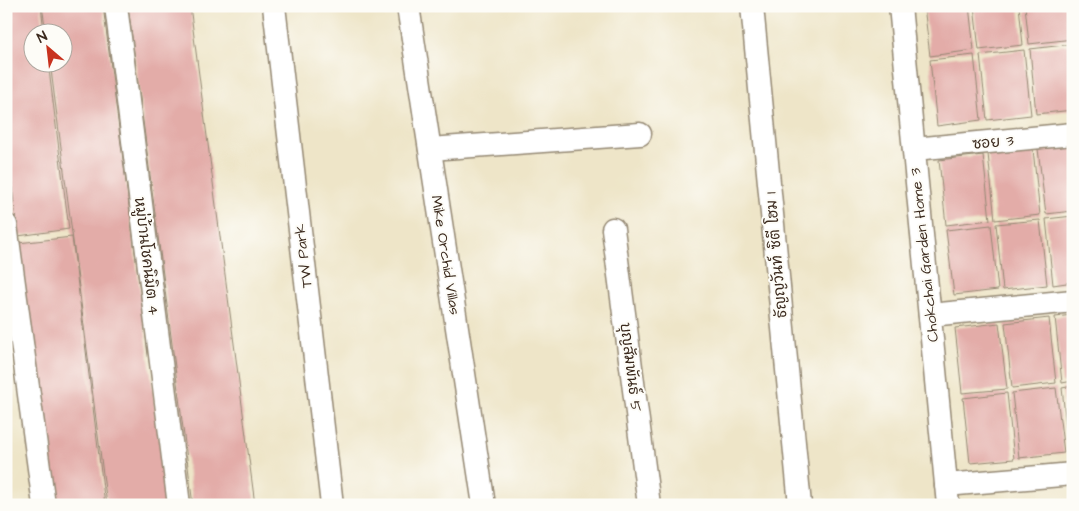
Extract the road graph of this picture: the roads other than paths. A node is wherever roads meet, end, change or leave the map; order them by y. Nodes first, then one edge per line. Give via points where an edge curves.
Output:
1 (116, 6) edge
2 (274, 6) edge
3 (408, 6) edge
4 (752, 6) edge
5 (900, 6) edge
6 (640, 134) dead end
7 (1073, 134) edge
8 (430, 149) junction
9 (914, 149) junction
10 (6, 225) edge
11 (613, 229) dead end
12 (1073, 301) edge
13 (930, 315) junction
14 (1073, 474) edge
15 (947, 495) edge
16 (44, 505) edge
17 (179, 505) edge
18 (332, 505) edge
19 (484, 505) edge
20 (649, 505) edge
21 (800, 505) edge

1 - 17 street, หมู่บ้านโชคนิมิต 4
2 - 18 street, TW Park
3 - 8 street, Mike Orchid Villas
4 - 21 street, ธัญญวันท์ ซิตี โฮม 1
5 - 9 street, Chokchai Garden Home 3
6 - 8 street
7 - 9 street, ซอย 3
8 - 19 street, Mike Orchid Villas
9 - 13 street, Chokchai Garden Home 3
10 - 16 street
11 - 20 street, บุญสัมพันธ์ 5
12 - 13 street
13 - 15 street, Chokchai Garden Home 3
14 - 15 street

